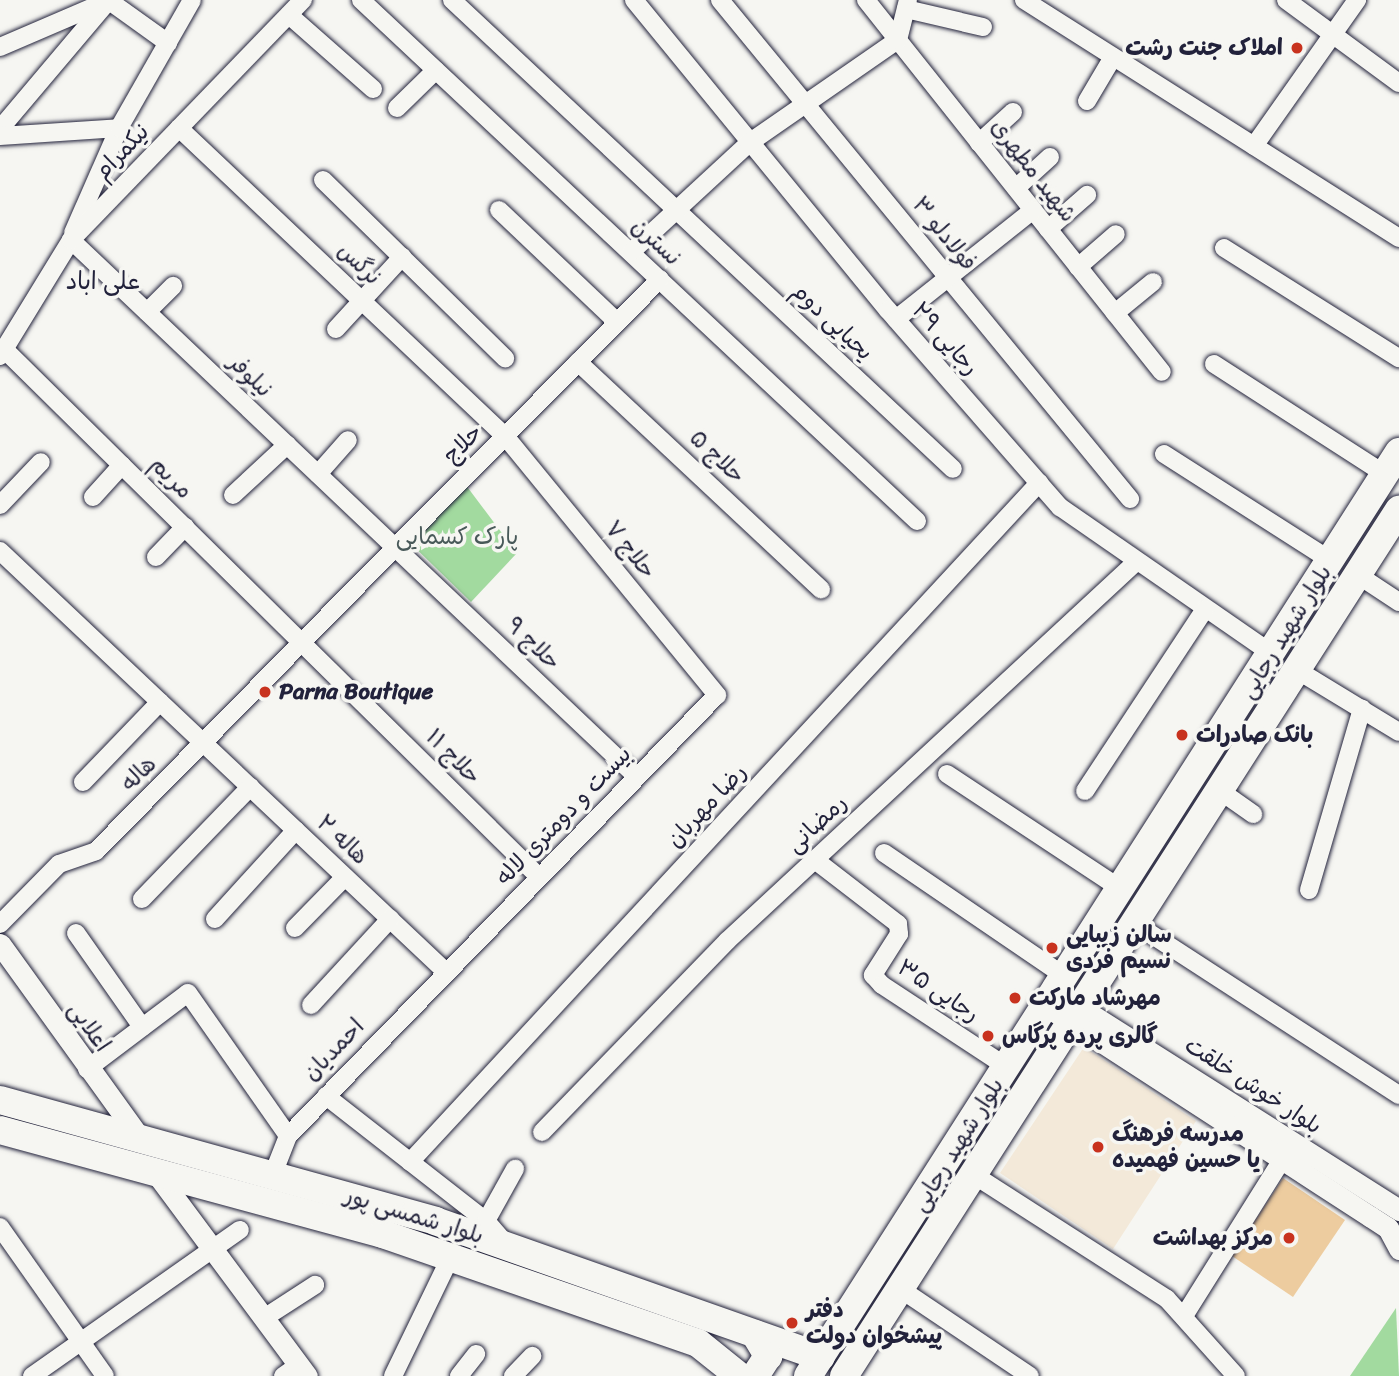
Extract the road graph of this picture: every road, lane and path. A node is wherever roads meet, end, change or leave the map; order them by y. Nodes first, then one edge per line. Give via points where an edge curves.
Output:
1 (108, 0) edge
2 (192, 0) edge
3 (303, 0) edge
4 (361, 0) edge
5 (452, 0) edge
6 (634, 0) edge
7 (720, 0) edge
8 (866, 0) edge
9 (1024, 0) edge
10 (1286, 0) edge
11 (1357, 0) edge
12 (907, 5) edge
13 (289, 15) junction
14 (984, 27) dead end
15 (1333, 33) junction
16 (898, 40) junction
17 (168, 43) junction
18 (0, 47) edge
19 (1113, 57) junction
20 (436, 70) junction
21 (1399, 83) edge
22 (373, 89) dead end
23 (1087, 101) dead end
24 (807, 106) junction
25 (397, 108) dead end
26 (1013, 112) dead end
27 (119, 128) junction
28 (179, 128) junction
29 (0, 129) edge
30 (0, 136) edge
31 (749, 143) junction
32 (979, 143) junction
33 (1254, 146) junction
34 (1050, 157) dead end
35 (323, 180) dead end
36 (1016, 188) junction
37 (1087, 195) dead end
38 (499, 210) dead end
39 (676, 210) junction
40 (1033, 210) junction
41 (1048, 229) junction
42 (1116, 234) dead end
43 (1399, 239) edge
44 (71, 240) junction
45 (1224, 248) dead end
46 (631, 252) junction
47 (402, 257) junction
48 (1079, 267) junction
49 (947, 276) junction
50 (660, 279) junction
51 (1153, 282) dead end
52 (173, 286) dead end
53 (363, 301) junction
54 (147, 312) junction
55 (1115, 313) junction
56 (896, 319) junction
57 (617, 322) junction
58 (335, 329) dead end
59 (2, 352) edge
60 (505, 358) dead end
61 (1399, 358) edge
62 (578, 362) junction
63 (1214, 364) dead end
64 (1162, 372) dead end
65 (505, 436) junction
66 (348, 440) dead end
67 (286, 444) junction
68 (1164, 454) dead end
69 (41, 462) dead end
70 (1392, 463) edge
71 (122, 465) junction
72 (953, 469) dead end
73 (318, 474) junction
74 (1039, 483) junction
75 (233, 495) dead end
76 (93, 497) dead end
77 (1130, 499) dead end
78 (0, 505) edge
79 (1399, 510) edge
80 (917, 521) dead end
81 (185, 527) junction
82 (395, 548) junction
83 (0, 551) edge
84 (156, 556) dead end
85 (1331, 561) junction
86 (1136, 562) junction
87 (7, 570) edge
88 (1358, 575) junction
89 (821, 589) dead end
90 (1399, 602) edge
91 (1205, 609) junction
92 (302, 642) junction
93 (1272, 654) junction
94 (1297, 670) junction
95 (718, 695) joint
96 (160, 702) junction
97 (1362, 709) junction
98 (1399, 732) edge
99 (204, 743) junction
100 (947, 774) dead end
101 (637, 777) junction
102 (83, 782) dead end
103 (250, 787) junction
104 (1219, 790) junction
105 (1085, 791) dead end
106 (1252, 814) dead end
107 (296, 830) junction
108 (884, 853) dead end
109 (815, 860) junction
110 (345, 877) junction
111 (540, 877) junction
112 (1121, 889) junction
113 (1309, 890) dead end
114 (142, 899) dead end
115 (215, 919) dead end
116 (390, 919) junction
117 (1134, 923) junction
118 (0, 924) edge
119 (295, 928) dead end
120 (76, 933) dead end
121 (0, 944) edge
122 (446, 972) junction
123 (1054, 991) junction
124 (311, 1004) dead end
125 (1074, 1014) junction
126 (142, 1027) junction
127 (1007, 1067) junction
128 (87, 1069) junction
129 (1399, 1095) edge
130 (326, 1096) junction
131 (0, 1100) edge
132 (0, 1130) edge
133 (542, 1132) dead end
134 (288, 1136) junction
135 (139, 1137) junction
136 (1282, 1160) junction
137 (410, 1162) junction
138 (515, 1169) dead end
139 (156, 1173) junction
140 (273, 1174) junction
141 (974, 1175) junction
142 (1395, 1216) edge
143 (486, 1221) junction
144 (0, 1227) edge
145 (240, 1230) dead end
146 (506, 1244) junction
147 (212, 1248) junction
148 (1399, 1250) edge
149 (450, 1258) junction
150 (315, 1285) dead end
151 (902, 1290) junction
152 (1184, 1316) junction
153 (264, 1318) junction
154 (755, 1334) junction
155 (80, 1343) junction
156 (476, 1354) dead end
157 (532, 1356) dead end
158 (814, 1367) edge
159 (296, 1372) edge
160 (847, 1375) edge
161 (32, 1376) edge
162 (105, 1376) edge
163 (393, 1376) edge
164 (459, 1376) edge
165 (513, 1376) edge
166 (739, 1376) edge
167 (755, 1376) edge
168 (1030, 1376) edge
169 (1236, 1376) edge

1 - 17 street
1 - 18 street
1 - 29 street
2 - 17 street
3 - 13 street, نیکمرام
4 - 20 street, نسترن
5 - 39 street, یحیایی دوم
6 - 31 street, رجایی ۲۹
7 - 24 street, فولادلو ۳
8 - 16 street, شهید مطهری
9 - 19 street
10 - 15 street
11 - 15 street
12 - 14 street
12 - 16 street
13 - 22 street
13 - 28 street, نیکمرام
15 - 21 street
15 - 33 street
16 - 24 street
16 - 32 street, شهید مطهری
17 - 27 street
19 - 23 street
19 - 33 street
20 - 25 street
20 - 46 street, نسترن
24 - 31 street
24 - 49 street, فولادلو ۳
26 - 32 street
27 - 30 street
27 - 44 street
28 - 44 street, نیکمرام
28 - 53 street, نرگس
31 - 39 street
31 - 56 street, رجایی ۲۹
32 - 36 street, شهید مطهری
33 - 43 street
34 - 36 street
35 - 47 street
36 - 40 street, شهید مطهری
37 - 41 street
38 - 57 street
39 - 46 street
39 - 72 street, یحیایی دوم
40 - 41 street, شهید مطهری
40 - 49 street
41 - 48 street, شهید مطهری
42 - 48 street
44 - 54 street, نیلوفر
44 - 59 street, نیکمرام
45 - 61 street
46 - 50 street, نسترن
47 - 53 street
47 - 60 street
48 - 55 street, شهید مطهری
49 - 56 street
49 - 77 street, فولادلو ۳
50 - 57 street, حلاج
50 - 80 street, نسترن
51 - 55 street
52 - 54 street
53 - 58 street
53 - 65 street, نرگس
54 - 67 street, نیلوفر
55 - 64 street, شهید مطهری
56 - 74 street, رجایی ۲۹
57 - 62 street, حلاج
59 - 71 street, مریم
62 - 65 street, حلاج
62 - 89 street, حلاج ۵
63 - 70 street
65 - 82 street, حلاج
65 - 95 street, حلاج ۷
66 - 73 street
67 - 73 street, نیلوفر
67 - 75 street
68 - 85 street
69 - 78 street
70 - 85 main road, بلوار شهید رجایی
71 - 76 street
71 - 81 street, مریم
73 - 82 street, نیلوفر
74 - 86 street, رجایی ۲۹ via 1060,507
74 - 137 street, رضا مهربان
79 - 88 main road, بلوار شهید رجایی
81 - 84 street
81 - 92 street, مریم
82 - 92 street, حلاج
82 - 101 street, حلاج ۹
83 - 87 street, هاله ۲
85 - 93 main road, بلوار شهید رجایی
86 - 91 street, رجایی ۲۹
86 - 109 street, رمضانی
87 - 96 street, هاله ۲
88 - 90 street
88 - 94 main road, بلوار شهید رجایی
91 - 93 street, رجایی ۲۹
91 - 105 street
92 - 99 street, هاله
92 - 111 street, حلاج ۱۱
93 - 112 main road, بلوار شهید رجایی
94 - 97 street
94 - 104 main road, بلوار شهید رجایی
95 - 101 street, بیست و دومتری لاله
96 - 99 street, هاله ۲
96 - 102 street
97 - 98 street
97 - 113 street
99 - 103 street, هاله ۲
99 - 118 street, هاله via 96,851 59,864
100 - 112 street
101 - 111 street, بیست و دومتری لاله
103 - 107 street, هاله ۲
103 - 114 street
104 - 106 street
104 - 117 main road, بلوار شهید رجایی
107 - 110 street, هاله ۲
107 - 115 street
108 - 123 street
109 - 127 street, رجایی ۳۵ via 898,923 899,934 873,975 882,985
109 - 133 street, رمضانی via 727,941
110 - 116 street, هاله ۲
110 - 119 street
111 - 122 street, بیست و دومتری لاله
112 - 123 main road, بلوار شهید رجایی
116 - 122 street, هاله ۲
116 - 124 street
117 - 125 main road, بلوار شهید رجایی
117 - 129 street
120 - 126 street
121 - 128 street, اعلایی
122 - 130 street, احمدیان
123 - 125 street
123 - 127 main road, بلوار شهید رجایی
125 - 136 street, بلوار خوش خلقت
125 - 141 main road, بلوار شهید رجایی
125 - 142 street, بلوار خوش خلقت
126 - 128 street
126 - 134 street via 188,993
127 - 158 main road, بلوار شهید رجایی
128 - 135 street, اعلایی
130 - 134 street, احمدیان
130 - 137 street
131 - 135 main road, بلوار شمسی پور
132 - 139 main road, بلوار شمسی پور
134 - 140 street, احمدیان
135 - 140 main road, بلوار شمسی پور
136 - 142 street, بلوار خوش خلقت
136 - 152 street
137 - 143 street
138 - 143 street
139 - 147 street
139 - 149 main road, بلوار شمسی پور
140 - 146 main road, بلوار شمسی پور
141 - 151 main road, بلوار شهید رجایی
141 - 152 street
142 - 148 street
143 - 146 street
144 - 155 street
145 - 147 street
146 - 154 main road, بلوار شمسی پور
147 - 153 street
147 - 155 street
149 - 163 street
149 - 166 main road, بلوار شمسی پور via 698,1343
150 - 153 street
151 - 160 main road, بلوار شهید رجایی
151 - 168 street
152 - 169 street
153 - 159 street
154 - 158 main road, بلوار شمسی پور
154 - 167 main road via 768,1356
155 - 161 street
155 - 162 street
156 - 164 street
157 - 165 street

